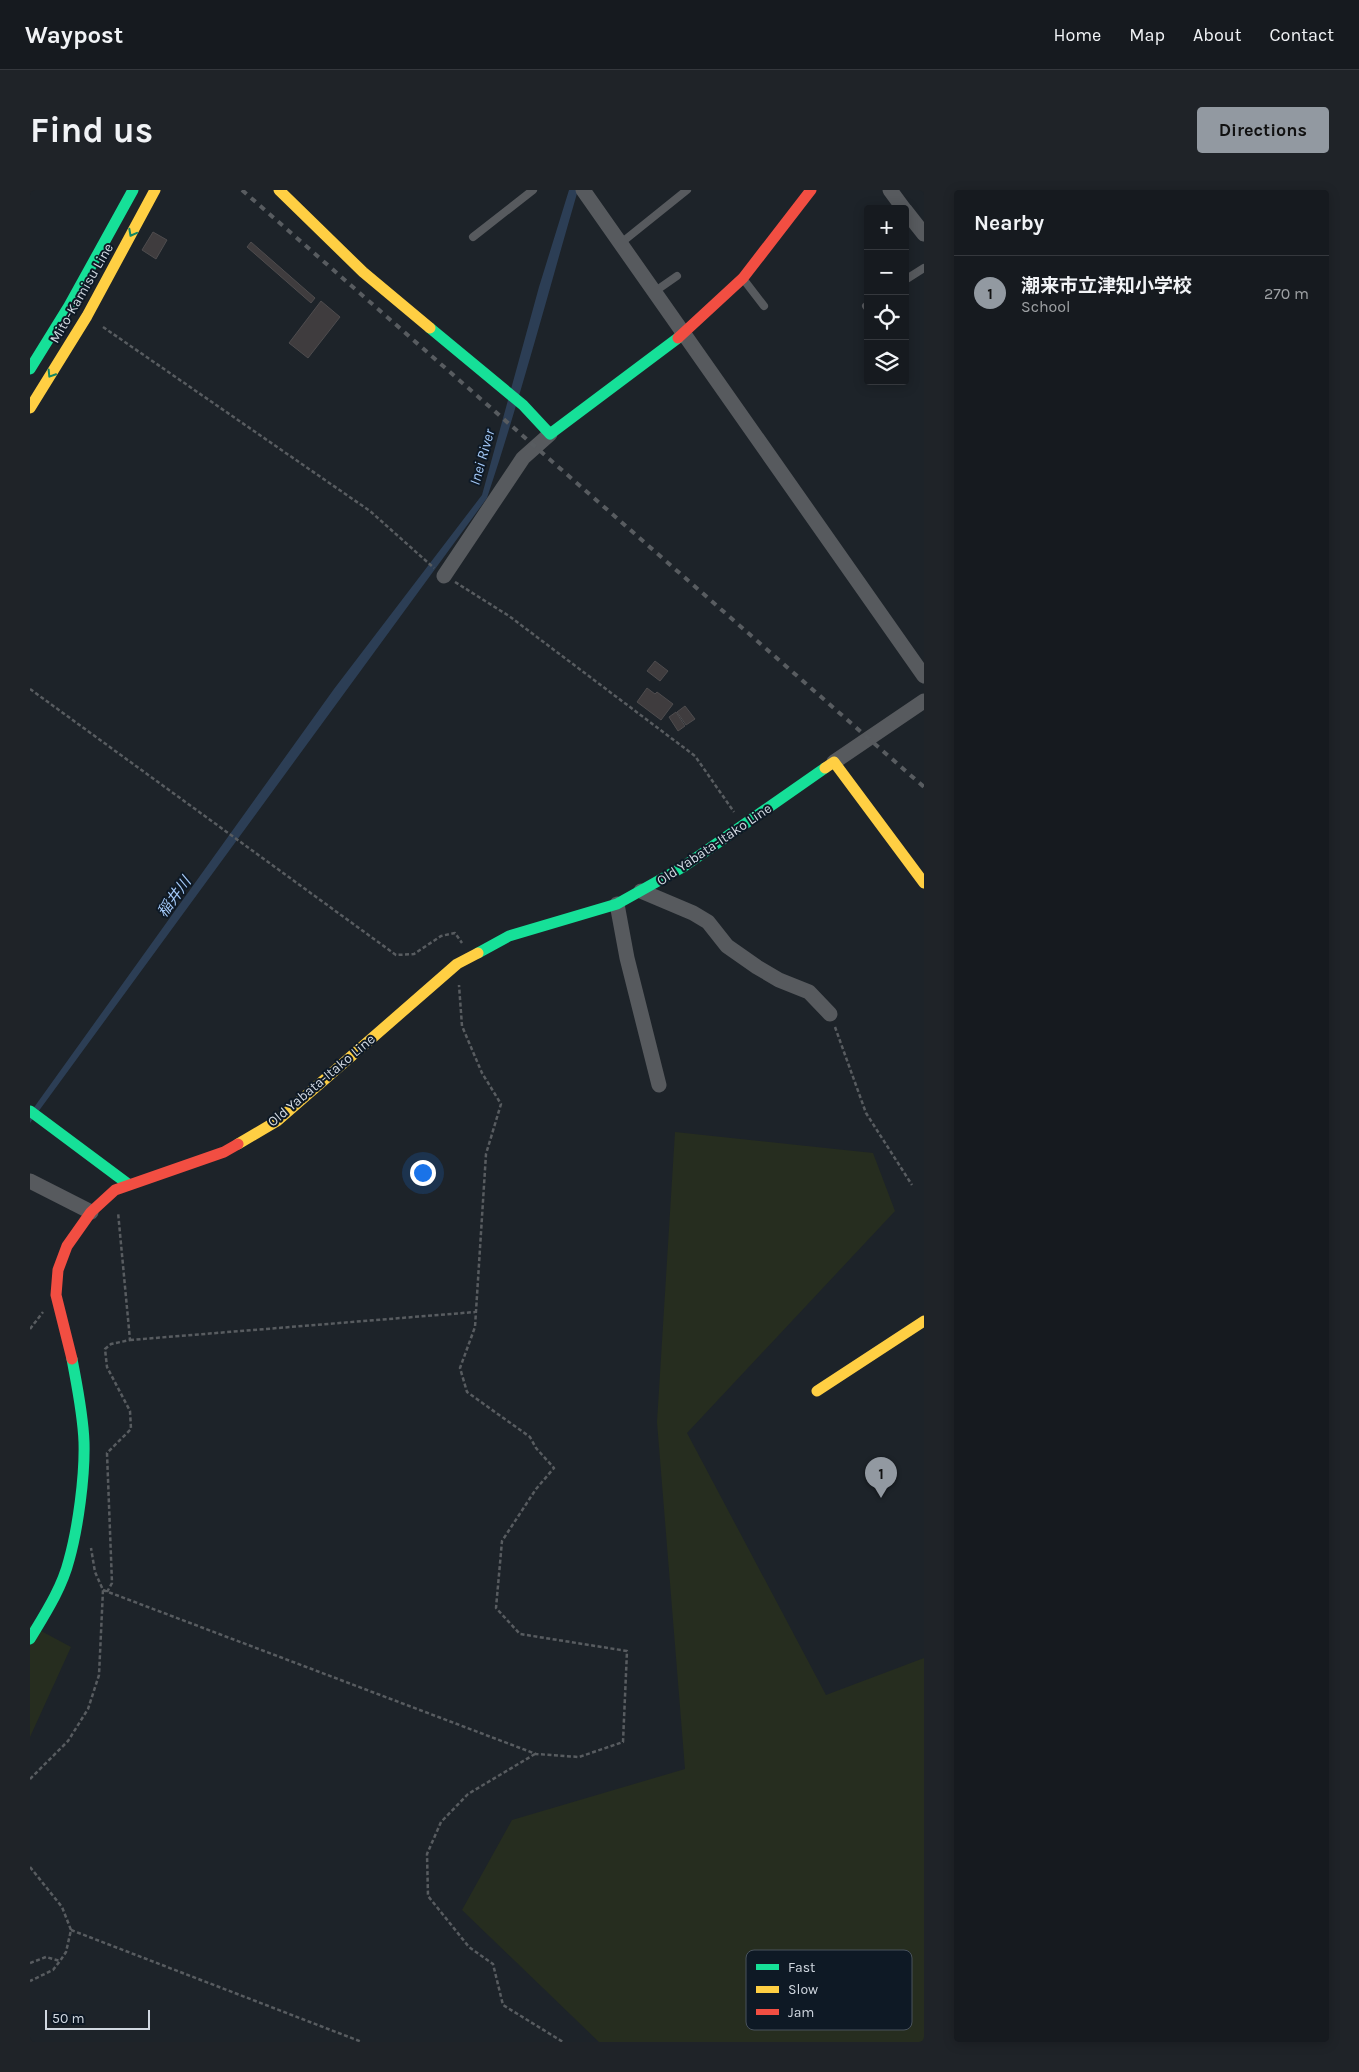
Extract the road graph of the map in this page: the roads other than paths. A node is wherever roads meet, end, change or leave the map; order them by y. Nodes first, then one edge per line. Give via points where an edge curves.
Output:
1 (132, 190) edge
2 (155, 190) edge
3 (279, 190) edge
4 (532, 190) edge
5 (687, 190) edge
6 (811, 190) edge
7 (890, 190) edge
8 (587, 191) edge
9 (902, 205) edge
10 (909, 214) edge
11 (924, 234) edge
12 (472, 237) dead end
13 (621, 244) junction
14 (924, 268) edge
15 (677, 276) dead end
16 (909, 277) edge
17 (743, 278) junction
18 (654, 292) junction
19 (764, 306) dead end
20 (684, 333) junction
21 (30, 369) edge
22 (30, 408) edge
23 (550, 434) junction
24 (441, 573) road end
25 (924, 676) edge
26 (924, 701) edge
27 (834, 762) junction
28 (924, 883) edge
29 (641, 891) junction
30 (617, 904) junction
31 (830, 1014) road end
32 (659, 1085) dead end
33 (34, 1114) edge
34 (30, 1181) edge
35 (128, 1184) junction
36 (91, 1212) junction
37 (924, 1321) edge
38 (817, 1391) dead end
39 (30, 1639) edge

1 - 21 street, Mito-Kamisu Line via 69,306
2 -> 22 street, Mito-Kamisu Line via 87,316
3 - 23 street via 363,272 522,405
4 - 12 lane
5 - 13 lane
6 - 17 street
7 - 9 street
8 - 13 street
10 - 11 street
13 - 18 street
14 - 16 lane
15 - 18 lane
17 - 19 lane
17 - 20 street
18 - 20 street
20 - 23 street
20 - 25 street
23 - 24 street via 523,458
26 - 27 street, Old Yabata-Itako Line
27 - 28 street
27 - 29 street, Old Yabata-Itako Line via 683,867
29 - 30 street, Old Yabata-Itako Line
29 - 31 street via 708,922 728,946 757,968 809,992
30 - 32 street
30 - 35 street, Old Yabata-Itako Line via 509,936 457,964 277,1121 224,1152
33 - 35 street
34 - 36 street
35 - 36 street, Old Yabata-Itako Line via 115,1190
36 - 39 street, Old Yabata-Itako Line via 67,1246 58,1270 56,1296 81,1407 84,1443 80,1507 69,1561 50,1606
37 - 38 street

